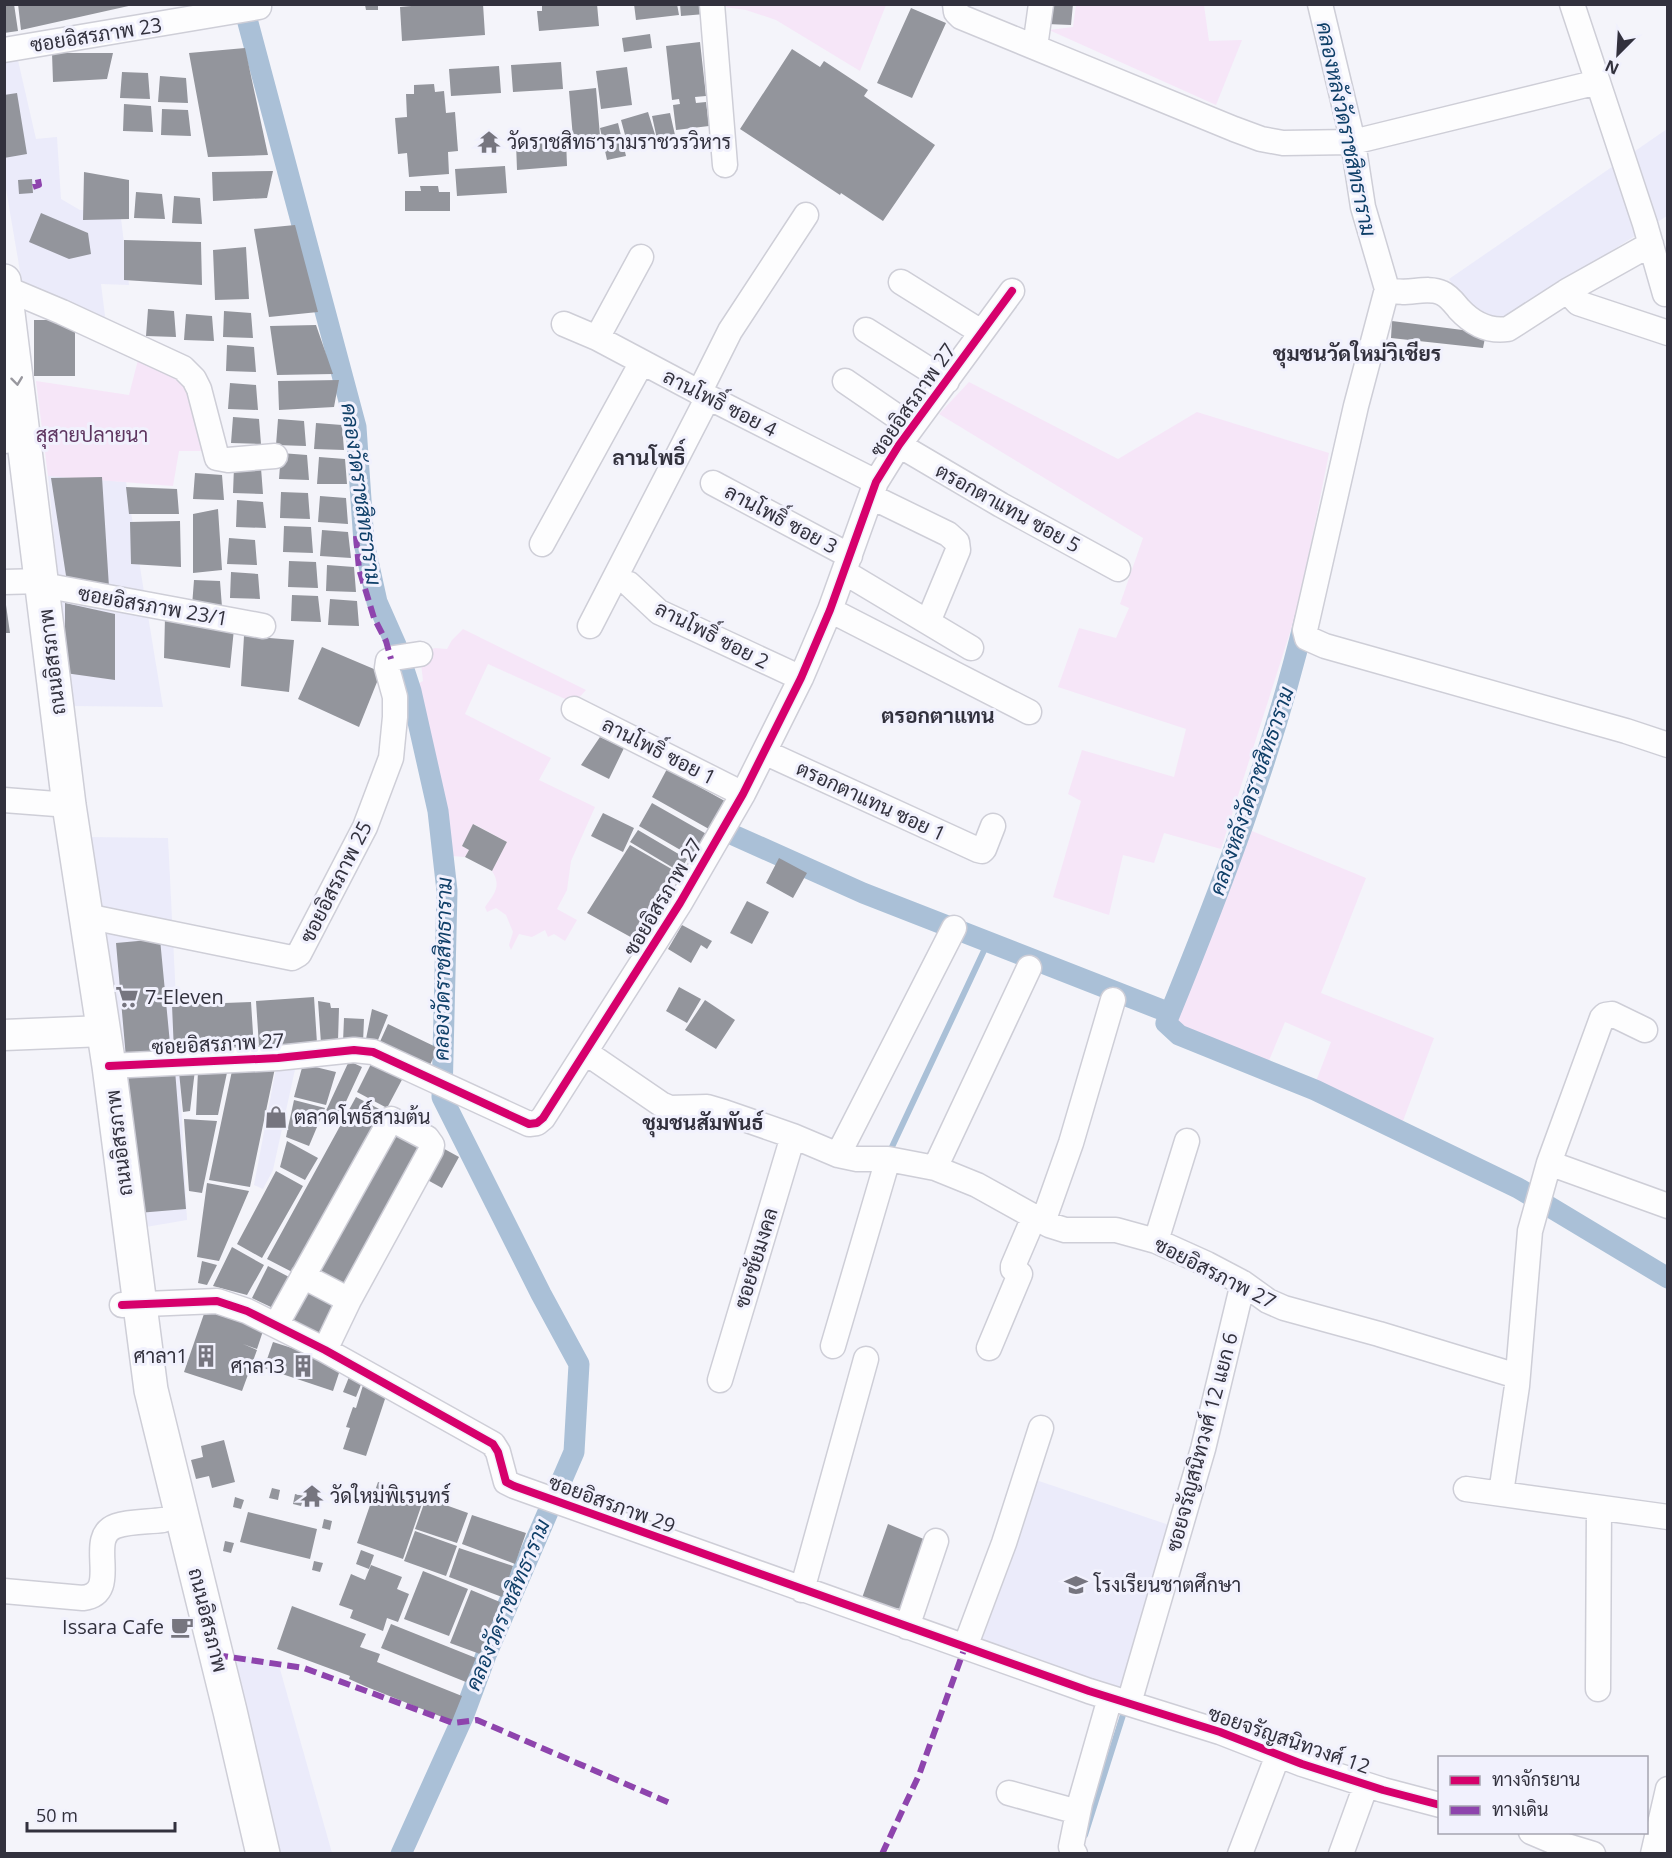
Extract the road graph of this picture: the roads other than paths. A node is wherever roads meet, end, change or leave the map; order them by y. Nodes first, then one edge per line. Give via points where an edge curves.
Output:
1 (712, 4) edge
2 (955, 4) edge
3 (1041, 4) edge
4 (1320, 4) edge
5 (1572, 4) edge
6 (259, 7) dead end
7 (1035, 47) junction
8 (4, 50) edge
9 (1598, 82) junction
10 (1343, 142) junction
11 (725, 165) dead end
12 (806, 215) dead end
13 (1651, 244) junction
14 (641, 257) dead end
15 (4, 281) edge
16 (1664, 281) edge
17 (901, 282) dead end
18 (5, 288) edge
19 (1387, 289) junction
20 (1012, 291) dead end
21 (1567, 291) junction
22 (564, 324) dead end
23 (866, 330) dead end
24 (981, 332) junction
25 (1668, 333) edge
26 (597, 339) junction
27 (642, 362) junction
28 (845, 381) dead end
29 (947, 381) junction
30 (703, 395) junction
31 (906, 436) junction
32 (5, 441) edge
33 (275, 456) dead end
34 (712, 483) dead end
35 (874, 490) junction
36 (542, 544) dead end
37 (847, 564) junction
38 (1118, 568) dead end
39 (29, 583) edge
40 (629, 584) dead end
41 (830, 610) junction
42 (928, 622) junction
43 (263, 626) dead end
44 (590, 626) dead end
45 (971, 648) dead end
46 (420, 654) dead end
47 (801, 678) junction
48 (574, 709) dead end
49 (1029, 712) dead end
50 (1668, 745) edge
51 (764, 752) junction
52 (743, 794) junction
53 (4, 800) edge
54 (61, 804) junction
55 (993, 826) dead end
56 (86, 916) junction
57 (954, 928) dead end
58 (1029, 968) dead end
59 (1113, 1000) dead end
60 (1645, 1030) dead end
61 (94, 1031) junction
62 (4, 1035) edge
63 (585, 1052) junction
64 (109, 1066) junction
65 (793, 1136) junction
66 (1187, 1141) dead end
67 (838, 1155) junction
68 (888, 1159) junction
69 (935, 1168) junction
70 (1546, 1173) junction
71 (1668, 1206) edge
72 (1039, 1219) junction
73 (1156, 1241) junction
74 (303, 1276) junction
75 (1243, 1283) junction
76 (349, 1300) junction
77 (130, 1305) junction
78 (276, 1325) junction
79 (833, 1347) dead end
80 (989, 1348) dead end
81 (325, 1350) junction
82 (866, 1359) dead end
83 (1518, 1376) junction
84 (720, 1380) dead end
85 (1041, 1428) dead end
86 (1466, 1489) dead end
87 (1501, 1493) junction
88 (1599, 1508) junction
89 (1668, 1517) edge
90 (163, 1520) junction
91 (936, 1541) dead end
92 (802, 1590) junction
93 (4, 1591) edge
94 (907, 1627) junction
95 (965, 1647) junction
96 (1598, 1689) dead end
97 (1120, 1700) junction
98 (1278, 1755) junction
99 (1366, 1785) junction
100 (1668, 1789) edge
101 (1009, 1792) dead end
102 (1438, 1804) edge
103 (1078, 1812) junction
104 (1533, 1834) edge
105 (1557, 1848) edge
106 (247, 1854) edge
107 (263, 1854) edge
108 (1075, 1854) edge
109 (1240, 1854) edge
110 (1341, 1854) edge
111 (1593, 1854) edge
112 (1653, 1854) edge

1 - 11 street
2 - 7 street via 961,17
3 - 7 street
4 - 10 street
5 - 9 street
6 - 8 street, ซอยอิสรภาพ 23
7 - 10 street via 1261,139 1283,143
9 - 10 street
9 - 13 street
10 - 19 street
12 - 30 street via 730,331
13 - 16 street
13 - 21 street
14 - 26 street
15 - 18 main road, ถนนอิสรภาพ
17 - 24 street
18 - 33 street via 183,368 199,389 217,458
18 -> 39 main road, ถนนอิสรภาพ
19 - 21 street via 1397,293 1438,291 1481,327 1497,330 1508,329
19 - 50 street via 1356,406 1305,630 1307,638
20 - 24 street, ซอยอิสรภาพ 27
21 - 25 street via 1578,303
22 - 26 street, ลานโพธิ์ ซอย 4
23 - 29 street
24 - 29 street, ซอยอิสรภาพ 27
26 - 27 street, ลานโพธิ์ ซอย 4
27 - 30 street, ลานโพธิ์ ซอย 4
27 - 36 street
28 - 31 street, ตรอกตาแทน ซอย 5
29 - 31 street, ซอยอิสรภาพ 27
30 - 35 street, ลานโพธิ์ ซอย 4
30 - 44 street
31 - 35 street, ซอยอิสรภาพ 27
31 - 38 street, ตรอกตาแทน ซอย 5 via 1001,505
32 - 39 main road
34 - 37 street, ลานโพธิ์ ซอย 3
35 - 37 street, ซอยอิสรภาพ 27
35 - 42 street, ลานโพธิ์ ซอย 4 via 957,542 958,550
37 - 41 street, ซอยอิสรภาพ 27
37 - 42 street, ลานโพธิ์ ซอย 3
39 - 43 street, ซอยอิสรภาพ 23/1
39 - 54 main road
40 - 47 street, ลานโพธิ์ ซอย 2 via 666,615
41 - 47 street, ซอยอิสรภาพ 27
41 - 49 street
42 - 45 street, ลานโพธิ์ ซอย 3
46 - 56 street, ซอยอิสรภาพ 25 via 390,663 395,697 391,758 365,827 298,954 292,958
47 - 51 street, ซอยอิสรภาพ 27
48 - 52 street, ลานโพธิ์ ซอย 1
51 - 52 street, ซอยอิสรภาพ 27
51 - 55 street, ตรอกตาแทน ซอย 1 via 978,850 984,849
52 - 63 street, ซอยอิสรภาพ 27 via 680,903
53 - 54 street
54 - 56 main road, ถนนอิสรภาพ
54 - 61 main road
56 - 61 main road, ถนนอิสรภาพ
57 - 67 street
58 - 69 street
59 - 72 street via 1071,1143
60 - 70 street via 1612,1014 1602,1018
61 - 62 street
61 - 64 main road, ถนนอิสรภาพ
61 - 77 main road
63 - 64 street, ซอยอิสรภาพ 27 via 537,1124 529,1124 373,1052 354,1050 278,1058
63 - 65 street, ซอยอิสรภาพ 27 via 670,1108 707,1107
64 - 77 main road, ถนนอิสรภาพ
65 - 67 street, ซอยอิสรภาพ 27
65 - 84 street, ซอยชัยมงคล
66 - 73 street
67 - 68 street, ซอยอิสรภาพ 27
68 - 69 street, ซอยอิสรภาพ 27
68 - 79 street
69 - 72 street, ซอยอิสรภาพ 27 via 977,1185
70 - 71 street
70 - 83 street via 1530,1231
72 - 73 street, ซอยอิสรภาพ 27 via 1065,1230 1116,1230
72 - 80 street via 1013,1266 1020,1274
73 - 75 street, ซอยอิสรภาพ 27
74 - 76 street
74 - 76 street via 391,1119 428,1138 431,1150
74 - 78 street
75 - 83 street, ซอยอิสรภาพ 27 via 1284,1308
75 - 97 street, ซอยจรัญสนิทวงศ์ 12 แยก 6 via 1203,1449
76 - 81 street
77 - 78 street, ซอยอิสรภาพ 29 via 217,1301
77 - 90 main road via 139,1422
77 - 107 main road, ถนนอิสรภาพ
78 - 81 street, ซอยอิสรภาพ 29
81 - 92 street, ซอยอิสรภาพ 29 via 493,1444 506,1482
82 - 92 street
83 - 87 street
85 - 95 street
86 - 87 street
87 - 88 street
88 - 89 street
88 - 96 street
90 - 93 street via 114,1526 101,1546 101,1587 91,1597
90 - 106 main road
91 - 94 street
92 - 94 street, ซอยอิสรภาพ 29
94 - 95 street, ซอยอิสรภาพ 29
95 - 97 street, ซอยอิสรภาพ 29
97 - 98 street, ซอยจรัญสนิทวงศ์ 12
97 - 103 street, ซอยจรัญสนิทวงศ์ 12 แยก 6
98 - 99 street, ซอยจรัญสนิทวงศ์ 12
98 - 109 street
99 - 102 street, ซอยจรัญสนิทวงศ์ 12
99 - 110 street
100 - 112 street
101 - 103 street
103 - 108 street, ซอยจรัญสนิทวงศ์ 12 แยก 6 via 1071,1847
104 - 105 street
105 - 111 street

